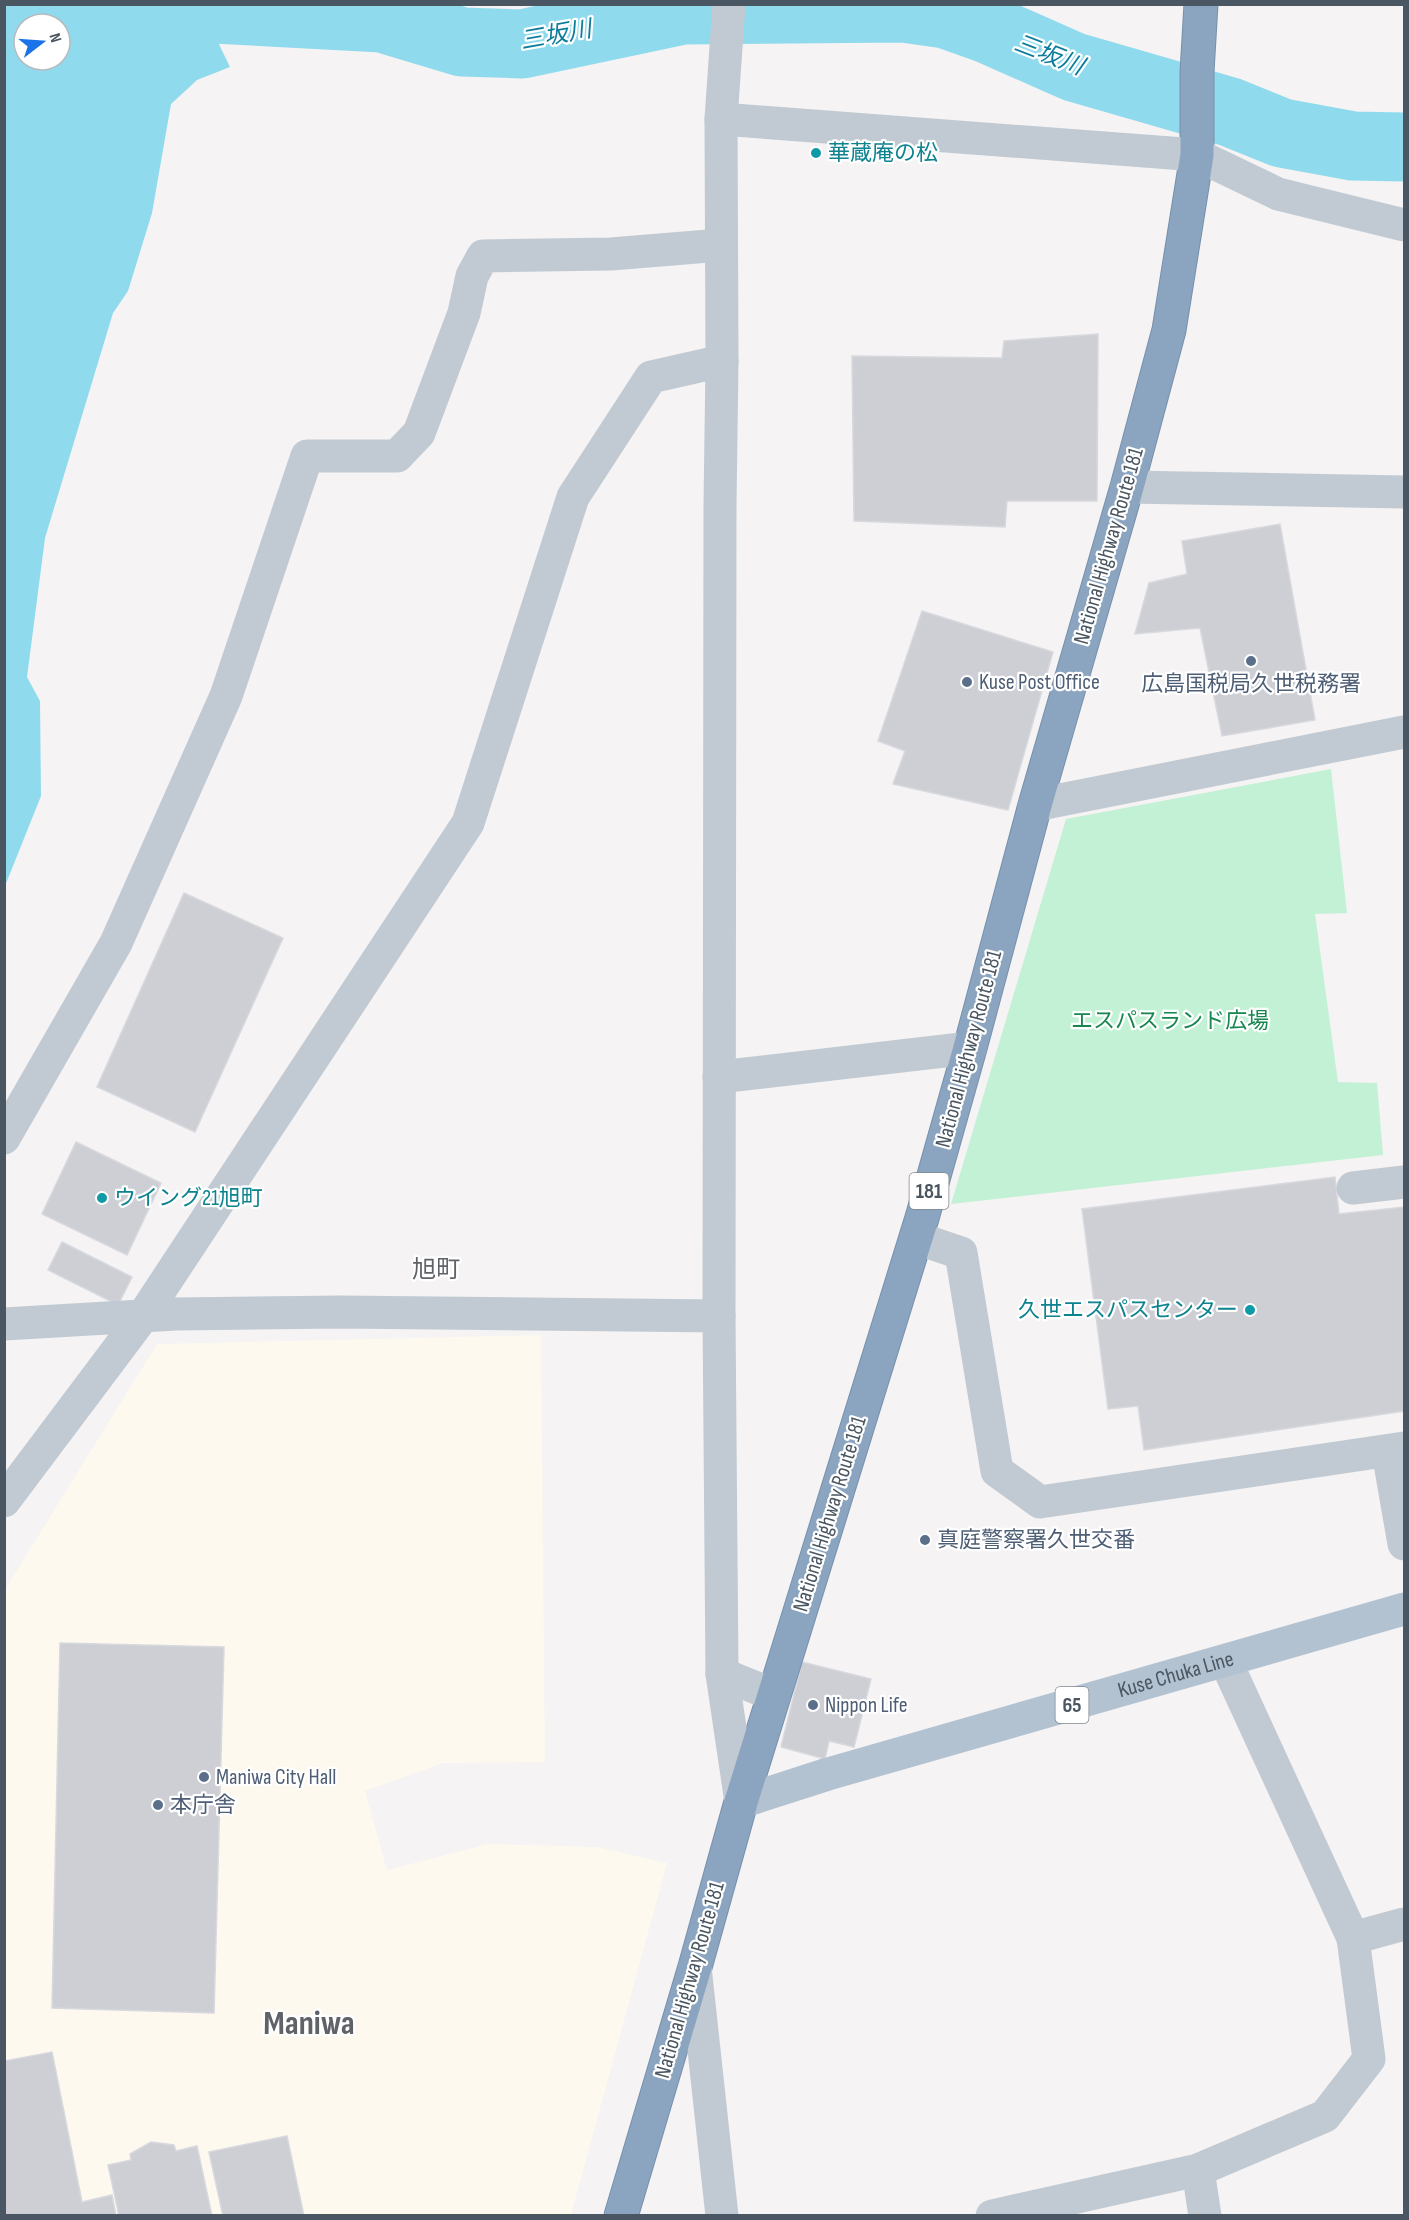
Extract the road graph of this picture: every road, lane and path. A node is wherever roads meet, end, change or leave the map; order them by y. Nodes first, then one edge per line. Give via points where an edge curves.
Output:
1 (729, 4) edge
2 (1201, 4) edge
3 (722, 119) junction
4 (1197, 155) junction
5 (1404, 225) edge
6 (721, 245) junction
7 (722, 361) junction
8 (1127, 487) junction
9 (1404, 492) edge
10 (1404, 732) edge
11 (1035, 805) junction
12 (970, 1048) junction
13 (719, 1077) junction
14 (4, 1138) edge
15 (1404, 1182) edge
16 (1353, 1188) dead end
17 (916, 1238) junction
18 (143, 1316) junction
19 (719, 1316) junction
20 (4, 1324) edge
21 (1396, 1450) edge
22 (4, 1501) edge
23 (1404, 1544) edge
24 (1404, 1609) edge
25 (1226, 1662) junction
26 (722, 1674) junction
27 (774, 1695) junction
28 (741, 1802) junction
29 (1404, 1924) edge
30 (1353, 1938) junction
31 (695, 1967) junction
32 (1198, 2170) junction
33 (621, 2216) edge
34 (722, 2216) edge
35 (992, 2216) edge
36 (1205, 2216) edge

1 - 3 street
2 - 4 highway, National Highway Route 181 / 181
3 - 4 street
3 - 6 street
4 - 5 street via 1278,194
4 - 8 highway, National Highway Route 181 / 181 via 1169,330
6 - 7 street
6 - 14 street via 612,254 483,256 472,276 464,314 419,433 397,456 307,456 226,696 116,943
7 - 13 street
7 - 18 street via 651,377 573,497 468,823
8 - 9 street
8 - 11 highway, National Highway Route 181 / 181
10 - 11 street
11 - 12 highway, National Highway Route 181 / 181
12 - 13 street
12 - 17 highway, National Highway Route 181 / 181
13 - 19 street
15 - 16 street
17 - 21 street via 961,1253 997,1471 1040,1502
17 - 27 highway, National Highway Route 181 / 181
18 - 19 street via 340,1312
18 - 20 street
18 - 22 street
19 - 26 street
21 - 23 street
24 - 25 main road, Kuse Chuka Line / 65
25 - 28 main road, Kuse Chuka Line / 65
25 - 30 street
26 - 27 street
26 - 28 street
27 - 28 highway, National Highway Route 181 / 181
28 - 31 highway, National Highway Route 181 / 181
29 - 30 street
30 - 32 street via 1369,2059 1325,2116
31 - 33 highway, National Highway Route 181 / 181
31 - 34 street
32 - 35 street
32 - 36 street

